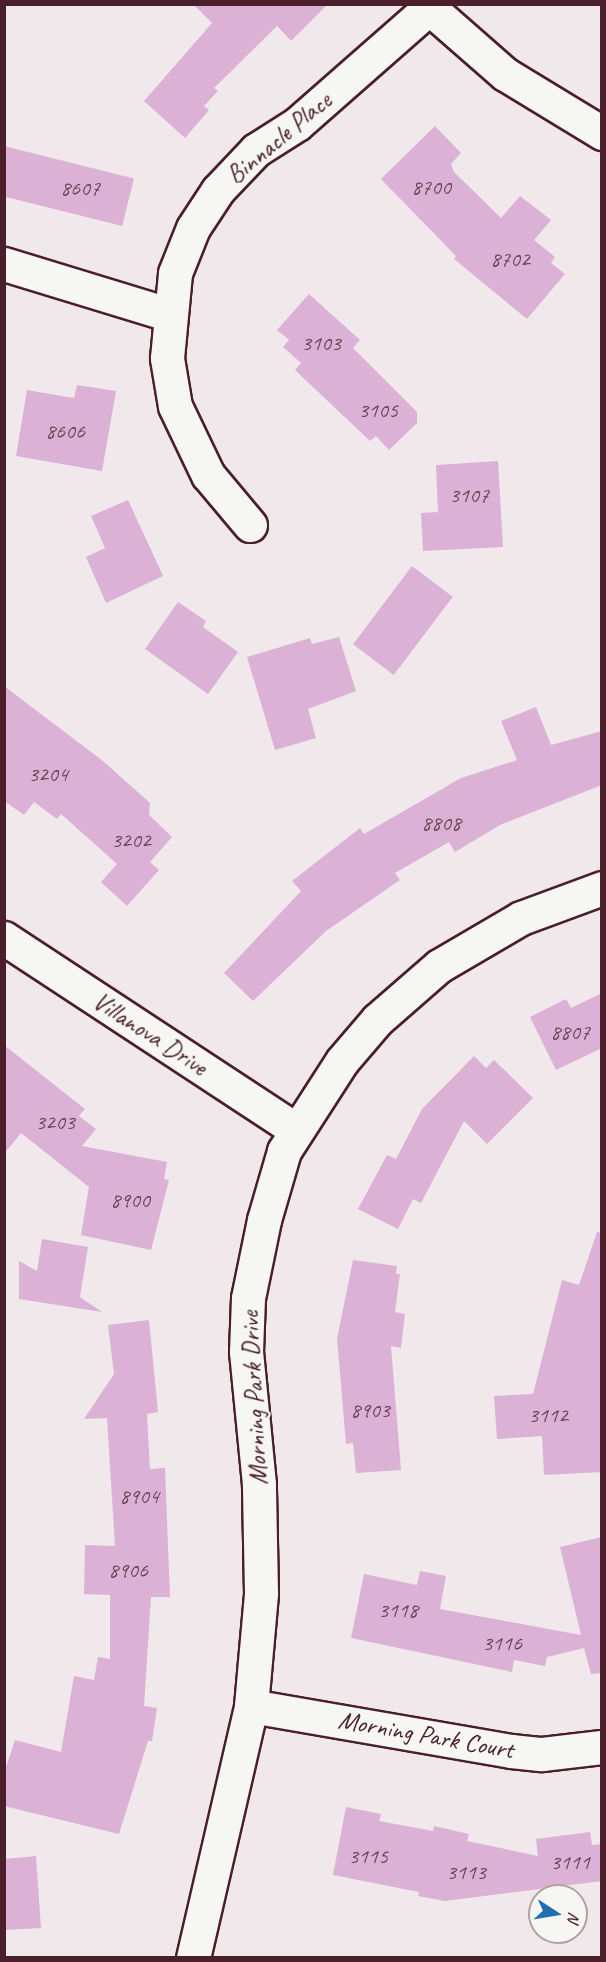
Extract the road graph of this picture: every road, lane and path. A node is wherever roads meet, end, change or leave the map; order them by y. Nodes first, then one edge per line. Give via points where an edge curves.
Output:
1 (426, 7) edge
2 (602, 133) edge
3 (4, 264) edge
4 (168, 314) junction
5 (250, 525) dead end
6 (602, 888) edge
7 (4, 938) edge
8 (296, 1130) junction
9 (251, 1706) junction
10 (602, 1747) edge
11 (193, 1958) edge

1 - 2 street via 506,74
1 - 4 street, Binnacle Place via 297,124 256,150 218,190 193,228 175,273
3 - 4 street
4 - 5 street, Binnacle Place via 167,358 183,427 208,475
6 - 8 street, Morning Park Drive via 521,918 440,966 377,1020 342,1061
7 - 8 street, Villanova Drive
8 - 9 street, Morning Park Drive via 264,1220 248,1298 246,1352 259,1484 261,1593
9 - 10 street, Morning Park Court via 542,1755
9 - 11 street, Morning Park Drive

